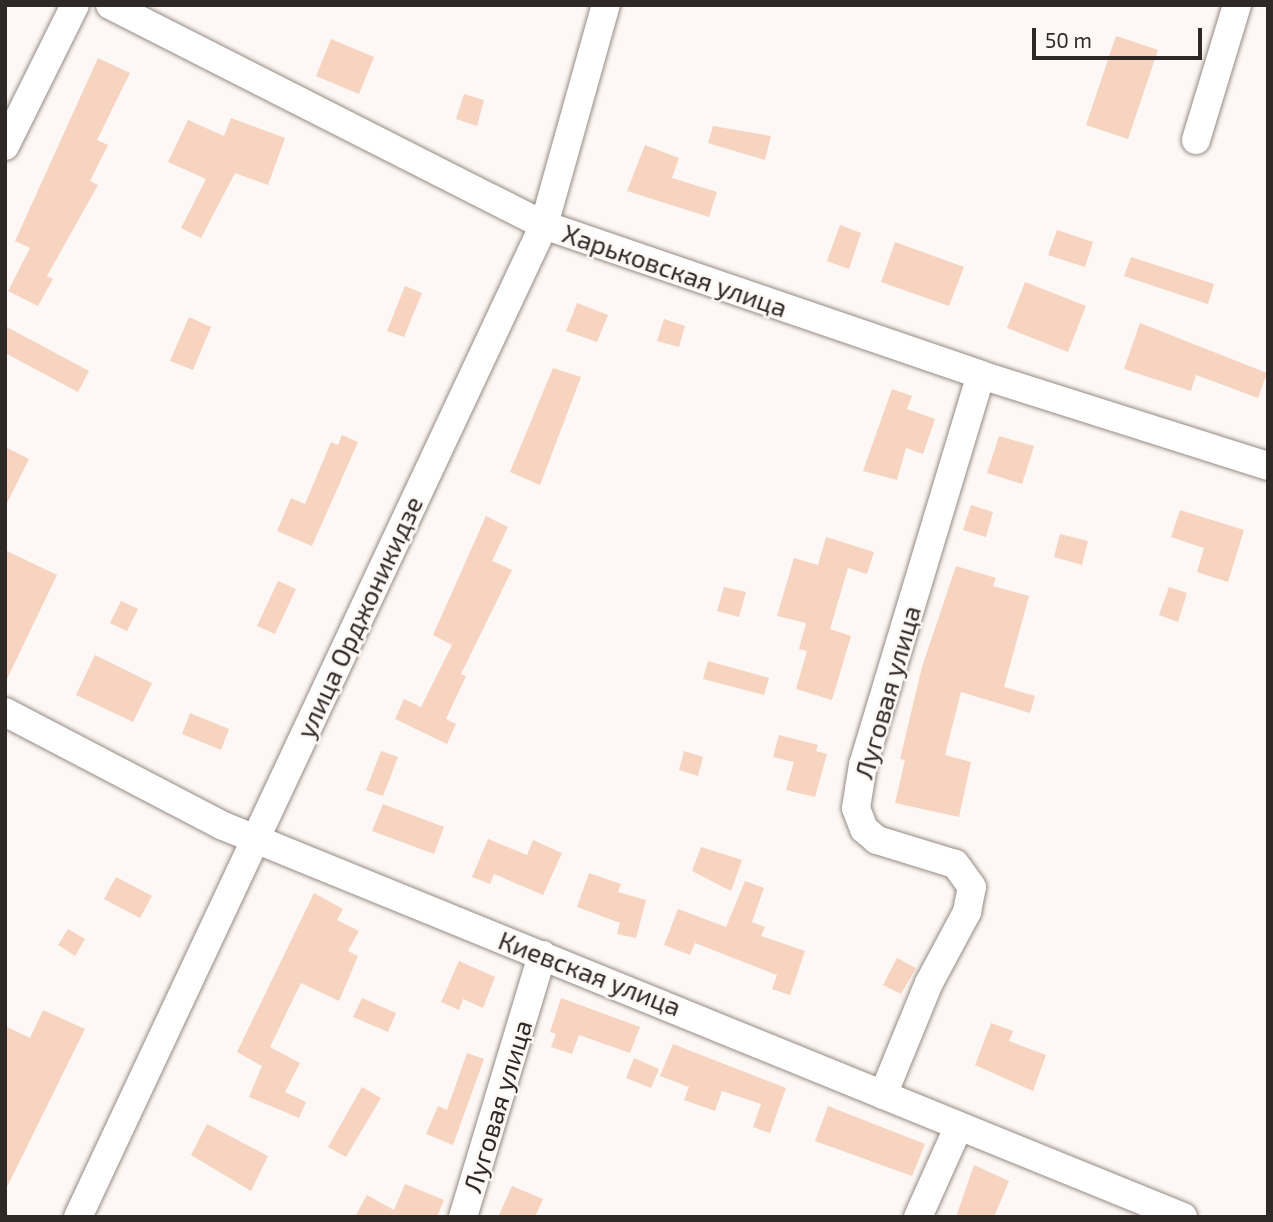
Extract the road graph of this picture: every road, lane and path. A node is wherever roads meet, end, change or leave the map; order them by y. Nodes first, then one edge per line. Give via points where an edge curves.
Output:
1 (75, 5) edge
2 (110, 5) edge
3 (606, 5) edge
4 (1237, 5) edge
5 (1196, 140) dead end
6 (5, 146) edge
7 (544, 225) junction
8 (981, 376) junction
9 (1268, 466) edge
10 (5, 712) edge
11 (255, 839) junction
12 (542, 955) junction
13 (883, 1095) junction
14 (958, 1128) junction
15 (78, 1217) edge
16 (463, 1217) edge
17 (918, 1217) edge
18 (1183, 1217) edge

1 - 6 street
2 - 7 street, Харьковская улица
3 - 7 street, улица Орджоникидзе
4 - 5 street
7 - 8 street, Харьковская улица
7 - 11 street, улица Орджоникидзе
8 - 9 street, Харьковская улица
8 - 13 street, Луговая улица via 863,765 856,808 864,829 877,840 955,864 972,887 967,912 929,983
10 - 11 street, Киевская улица via 169,801
11 - 12 street, Киевская улица
11 - 15 street, улица Орджоникидзе
12 - 13 street, Киевская улица
12 - 16 street, Луговая улица
13 - 14 street, Киевская улица
14 - 17 street
14 - 18 street, Киевская улица

